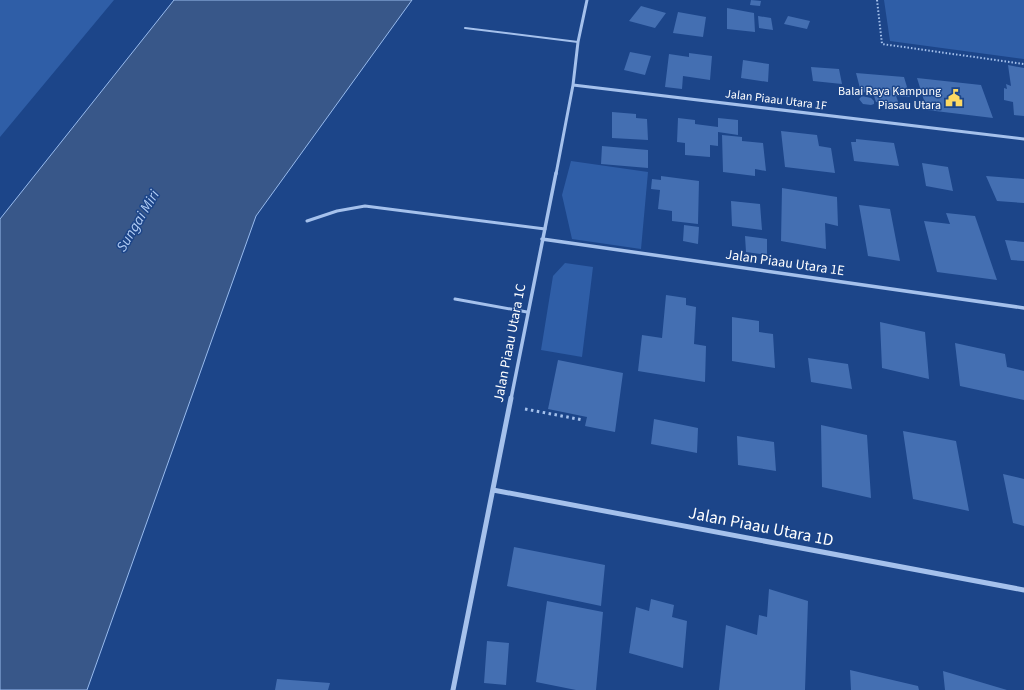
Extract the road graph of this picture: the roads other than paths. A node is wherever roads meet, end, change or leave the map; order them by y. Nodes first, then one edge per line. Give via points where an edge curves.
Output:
1 (587, 0) edge
2 (465, 28) dead end
3 (578, 42) junction
4 (573, 85) junction
5 (1024, 139) edge
6 (306, 221) dead end
7 (545, 229) junction
8 (542, 239) junction
9 (455, 300) dead end
10 (1024, 308) edge
11 (527, 312) junction
12 (493, 490) junction
13 (1024, 590) edge
14 (453, 690) edge

1 - 3 street, Jalan Piaau Utara 1C
2 - 3 lane
3 - 4 street, Jalan Piaau Utara 1C
4 - 5 street, Jalan Piaau Utara 1F
4 - 7 street, Jalan Piaau Utara 1C
6 - 7 lane via 337,211 365,206
7 - 8 street, Jalan Piaau Utara 1C
8 - 10 street, Jalan Piaau Utara 1E
8 - 11 street, Jalan Piaau Utara 1C
9 - 11 lane
11 - 12 street, Jalan Piaau Utara 1C
12 - 13 street, Jalan Piaau Utara 1D
12 - 14 street, Jalan Piaau Utara 1C

